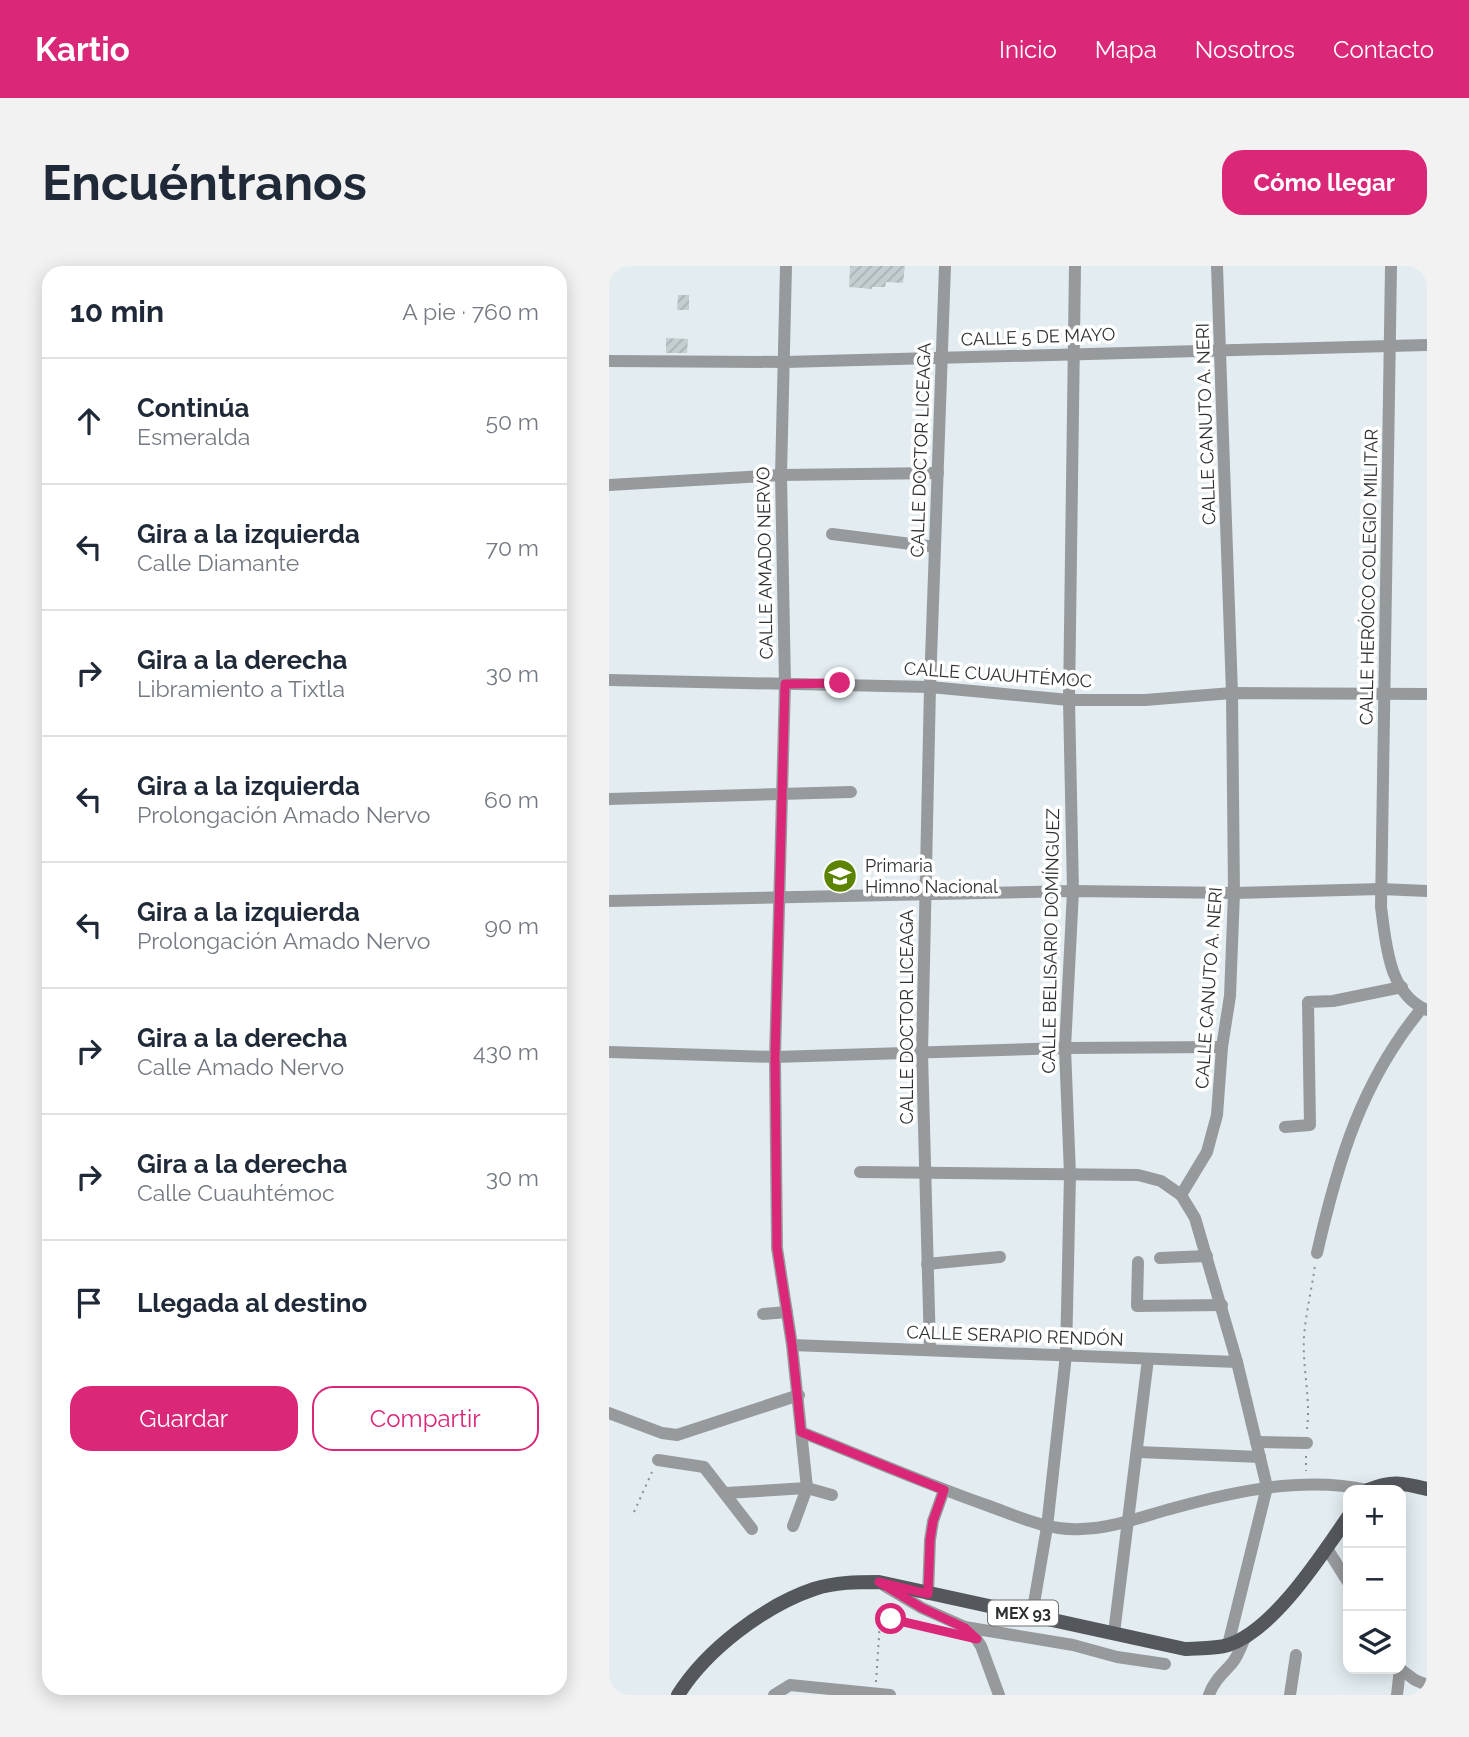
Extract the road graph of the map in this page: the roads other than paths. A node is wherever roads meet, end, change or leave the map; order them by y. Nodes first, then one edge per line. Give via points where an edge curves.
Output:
1 (786, 266) edge
2 (945, 266) edge
3 (1075, 266) edge
4 (1217, 266) edge
5 (1391, 266) edge
6 (1427, 345) edge
7 (1390, 346) junction
8 (1221, 350) junction
9 (1073, 353) junction
10 (941, 358) junction
11 (609, 361) edge
12 (785, 362) junction
13 (938, 473) junction
14 (781, 475) junction
15 (609, 485) edge
16 (832, 534) dead end
17 (935, 547) junction
18 (609, 680) edge
19 (785, 684) junction
20 (930, 687) junction
21 (1232, 693) junction
22 (1385, 694) junction
23 (1427, 694) edge
24 (1069, 700) junction
25 (851, 792) dead end
26 (780, 795) junction
27 (609, 799) edge
28 (1381, 889) junction
29 (1073, 891) junction
30 (1427, 891) edge
31 (1234, 893) junction
32 (926, 895) junction
33 (779, 897) junction
34 (609, 901) edge
35 (1402, 987) junction
36 (1424, 1009) edge
37 (1222, 1046) junction
38 (1066, 1048) junction
39 (609, 1052) edge
40 (922, 1053) junction
41 (775, 1057) junction
42 (1285, 1127) dead end
43 (925, 1171) junction
44 (860, 1172) dead end
45 (1070, 1175) junction
46 (1181, 1195) junction
47 (1317, 1253) road end
48 (1207, 1256) junction
49 (1000, 1257) dead end
50 (1160, 1258) dead end
51 (1138, 1262) dead end
52 (927, 1264) junction
53 (1221, 1305) junction
54 (787, 1312) junction
55 (763, 1314) dead end
56 (792, 1345) junction
57 (930, 1349) junction
58 (1066, 1355) junction
59 (1148, 1359) junction
60 (1237, 1362) junction
61 (799, 1395) junction
62 (609, 1413) edge
63 (801, 1432) junction
64 (1256, 1442) junction
65 (1307, 1443) road end
66 (1138, 1452) junction
67 (1260, 1457) junction
68 (657, 1460) road end
69 (1344, 1485) edge
70 (1382, 1485) edge
71 (1267, 1487) junction
72 (807, 1488) junction
73 (1427, 1489) edge
74 (944, 1490) junction
75 (726, 1493) junction
76 (832, 1495) dead end
77 (1128, 1521) junction
78 (1343, 1524) edge
79 (793, 1526) dead end
80 (1047, 1527) junction
81 (752, 1529) dead end
82 (1327, 1547) junction
83 (1343, 1574) edge
84 (879, 1582) junction
85 (928, 1594) junction
86 (1032, 1615) junction
87 (965, 1628) junction
88 (1114, 1633) junction
89 (1246, 1635) junction
90 (1228, 1645) junction
91 (1296, 1655) dead end
92 (1165, 1664) dead end
93 (1406, 1673) edge
94 (1399, 1674) edge
95 (1427, 1685) edge
96 (875, 1694) edge
97 (678, 1695) edge
98 (774, 1695) edge
99 (890, 1695) edge
100 (999, 1695) edge
101 (1209, 1695) edge
102 (1290, 1695) edge
103 (1397, 1695) edge

1 - 12 street, CALLE AMADO NERVO
2 - 10 street, CALLE DOCTOR LICEAGA
3 - 9 street, CALLE BELISARIO DOMÍNGUEZ
4 - 8 street, CALLE CANUTO A. NERI
5 - 7 street, CALLE HERÓICO COLEGIO MILITAR
6 - 7 street, CALLE 5 DE MAYO
7 - 8 street, CALLE 5 DE MAYO
7 - 22 street, CALLE HERÓICO COLEGIO MILITAR
8 - 9 street, CALLE 5 DE MAYO
8 - 21 street, CALLE CANUTO A. NERI
9 - 10 street, CALLE 5 DE MAYO
9 - 24 street, CALLE BELISARIO DOMÍNGUEZ
10 - 12 street, CALLE 5 DE MAYO
10 - 13 street, CALLE DOCTOR LICEAGA
11 - 12 street, CALLE 5 DE MAYO
12 - 14 street, CALLE AMADO NERVO
13 - 14 street
13 - 17 street, CALLE DOCTOR LICEAGA
14 - 15 street
14 - 19 street, CALLE AMADO NERVO
16 - 17 street
17 - 20 street, CALLE DOCTOR LICEAGA
18 - 19 street, CALLE CUAUHTÉMOC
19 - 20 street, CALLE CUAUHTÉMOC
19 - 26 street, CALLE AMADO NERVO
20 - 24 street, CALLE CUAUHTÉMOC
20 - 32 street, CALLE DOCTOR LICEAGA
21 - 22 street, CALLE CUAUHTÉMOC
21 - 24 street, CALLE CUAUHTÉMOC
21 - 31 street, CALLE CANUTO A. NERI
22 - 23 street, CALLE CUAUHTÉMOC
22 - 28 street, CALLE HERÓICO COLEGIO MILITAR
24 - 29 street, CALLE BELISARIO DOMÍNGUEZ
25 - 26 street
26 - 27 street
26 - 33 street, CALLE AMADO NERVO
28 - 30 street
28 - 31 street
28 - 35 street, CALLE HERÓICO COLEGIO MILITAR via 1391,972
29 - 31 street
29 - 32 street
29 - 38 street, CALLE BELISARIO DOMÍNGUEZ
31 - 37 street, CALLE CANUTO A. NERI via 1230,996
32 - 33 street
32 - 40 street, CALLE DOCTOR LICEAGA
33 - 34 street
33 - 41 street, CALLE AMADO NERVO
35 - 36 street
35 - 42 street via 1308,1002 1311,1125
36 - 47 street via 1376,1073 1338,1168
37 - 38 street
37 - 46 street, CALLE CANUTO A. NERI via 1217,1115 1207,1152
38 - 40 street
38 - 45 street, CALLE BELISARIO DOMÍNGUEZ
39 - 41 street
40 - 41 street
40 - 43 street, CALLE DOCTOR LICEAGA
41 - 54 street, CALLE AMADO NERVO via 777,1248
43 - 44 street
43 - 45 street
43 - 52 street, CALLE DOCTOR LICEAGA
45 - 46 street via 1138,1175 1161,1181
45 - 58 street, CALLE BELISARIO DOMÍNGUEZ
46 - 48 street via 1195,1218
48 - 50 street
48 - 53 street
49 - 52 street
51 - 53 street via 1137,1306
52 - 57 street, CALLE DOCTOR LICEAGA
53 - 60 street
54 - 55 street
54 - 56 street, CALLE AMADO NERVO
56 - 57 street, CALLE SERAPIO RENDÓN
56 - 61 street, CALLE AMADO NERVO
57 - 58 street, CALLE SERAPIO RENDÓN
58 - 59 street, CALLE SERAPIO RENDÓN
58 - 80 street, CALLE BELISARIO DOMÍNGUEZ
59 - 60 street, CALLE SERAPIO RENDÓN
59 - 66 street
60 - 64 street
61 - 62 street via 677,1435
61 - 63 street, CALLE AMADO NERVO
63 - 72 street, CALLE AMADO NERVO
63 - 74 street
64 - 65 street
64 - 67 street
66 - 67 street
66 - 77 street
67 - 71 street
68 - 75 street via 704,1467
69 - 71 street
70 - 73 main road via 1400,1482
71 - 77 street
71 - 90 street
72 - 75 street
72 - 76 street
72 - 79 street
74 - 80 street
74 - 85 street via 930,1540
75 - 81 street
77 - 80 street via 1077,1530
77 - 88 street
78 - 82 main road, MEX 93
80 - 86 street, CALLE BELISARIO DOMÍNGUEZ
82 - 83 street
82 - 89 main road, MEX 93 via 1300,1584 1262,1625
84 - 85 main road, MEX 93
84 - 87 street
84 - 97 main road, MEX 93 via 814,1588 762,1613 724,1642
85 - 86 main road, MEX 93
86 - 88 main road, MEX 93
87 - 92 street
87 - 100 street via 981,1646
88 - 90 main road, MEX 93 via 1185,1649
89 - 90 main road, MEX 93
89 - 101 street
91 - 102 street
93 - 95 street
94 - 103 street
96 - 98 street via 790,1685
96 - 99 street

